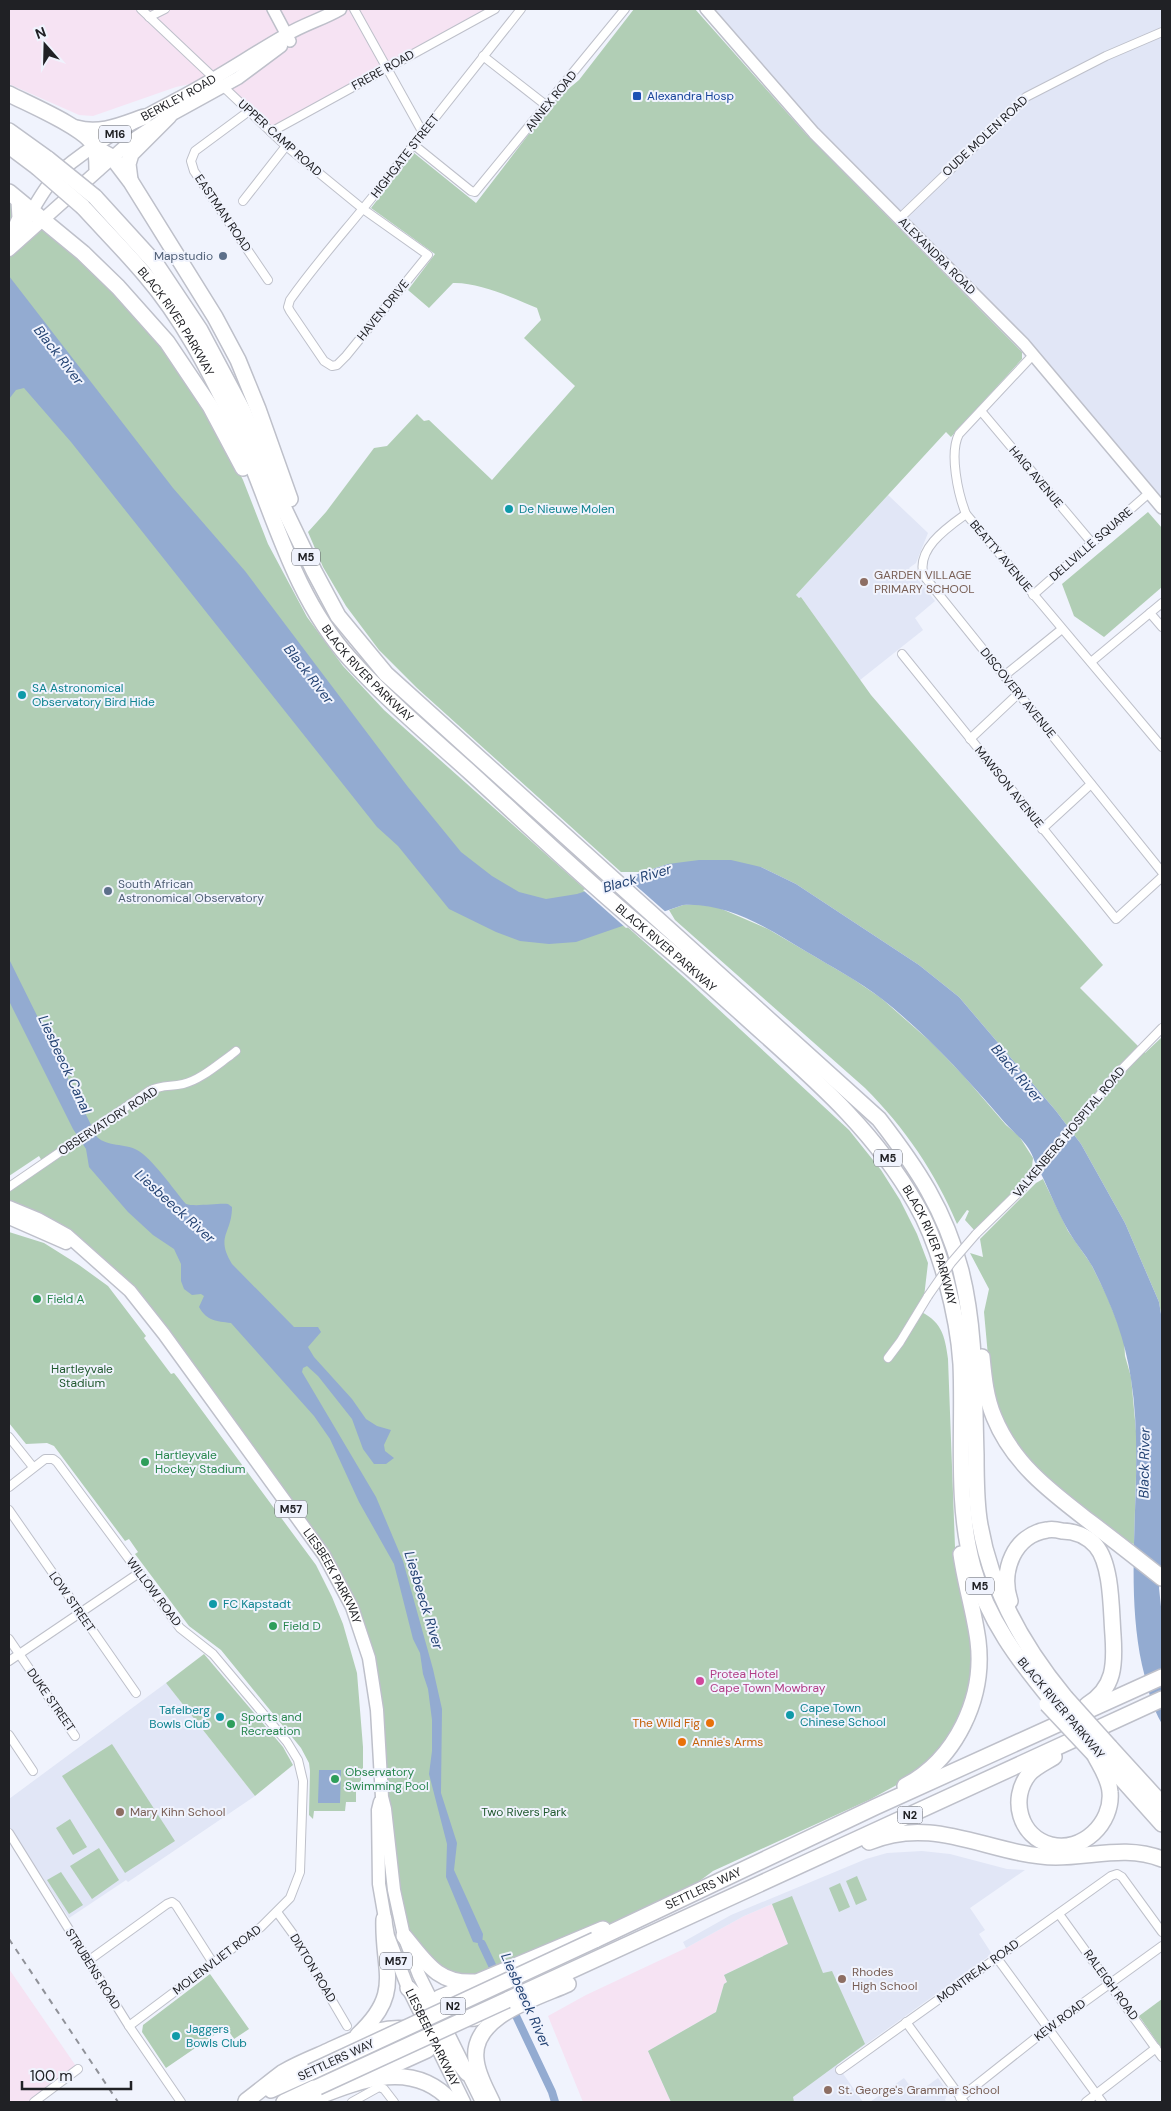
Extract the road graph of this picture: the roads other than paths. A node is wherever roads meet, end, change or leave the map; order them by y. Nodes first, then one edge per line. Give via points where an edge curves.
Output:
1 (141, 9) edge
2 (164, 9) edge
3 (273, 9) edge
4 (340, 9) edge
5 (354, 9) edge
6 (495, 9) edge
7 (521, 9) edge
8 (625, 9) edge
9 (706, 9) edge
10 (149, 17) junction
11 (1162, 32) edge
12 (288, 37) junction
13 (483, 56) junction
14 (387, 68) junction
15 (219, 83) junction
16 (9, 94) edge
17 (547, 106) junction
18 (249, 111) junction
19 (169, 116) junction
20 (144, 117) junction
21 (74, 128) junction
22 (9, 131) edge
23 (271, 132) junction
24 (423, 133) junction
25 (414, 144) junction
26 (9, 146) edge
27 (286, 146) junction
28 (94, 147) junction
29 (112, 157) junction
30 (42, 163) junction
31 (97, 169) junction
32 (131, 182) junction
33 (14, 196) edge
34 (243, 201) dead end
35 (89, 202) junction
36 (363, 209) junction
37 (38, 215) junction
38 (900, 218) junction
39 (9, 245) edge
40 (428, 255) joint
41 (268, 280) dead end
42 (1033, 355) junction
43 (337, 364) joint
44 (981, 411) junction
45 (1149, 493) junction
46 (1162, 508) edge
47 (966, 514) junction
48 (294, 531) junction
49 (1092, 543) junction
50 (299, 584) junction
51 (1033, 594) junction
52 (1162, 603) edge
53 (1150, 613) junction
54 (1162, 627) edge
55 (1062, 629) junction
56 (902, 654) dead end
57 (1091, 662) junction
58 (1004, 676) junction
59 (1018, 694) junction
60 (970, 739) junction
61 (1162, 747) edge
62 (1091, 784) junction
63 (1042, 829) junction
64 (1162, 872) edge
65 (1162, 878) edge
66 (1162, 1028) edge
67 (236, 1051) dead end
68 (9, 1187) edge
69 (9, 1207) edge
70 (9, 1218) edge
71 (950, 1234) junction
72 (84, 1251) junction
73 (888, 1358) dead end
74 (960, 1430) junction
75 (9, 1437) edge
76 (33, 1467) junction
77 (9, 1487) edge
78 (9, 1510) edge
79 (139, 1573) junction
80 (1162, 1578) edge
81 (80, 1614) junction
82 (9, 1639) edge
83 (19, 1654) junction
84 (9, 1661) edge
85 (1162, 1678) edge
86 (136, 1694) dead end
87 (1055, 1697) junction
88 (1162, 1700) edge
89 (1052, 1727) junction
90 (9, 1735) edge
91 (75, 1736) dead end
92 (1076, 1739) junction
93 (1101, 1751) junction
94 (33, 1771) dead end
95 (382, 1797) junction
96 (1162, 1804) edge
97 (875, 1808) junction
98 (1162, 1824) edge
99 (9, 1833) edge
100 (1162, 1859) edge
101 (799, 1866) junction
102 (296, 1886) joint
103 (665, 1906) junction
104 (277, 1912) junction
105 (1058, 1914) junction
106 (384, 1918) junction
107 (655, 1932) junction
108 (1162, 1932) edge
109 (404, 1936) junction
110 (1162, 1946) edge
111 (997, 1958) junction
112 (88, 1960) junction
113 (213, 1963) junction
114 (482, 1980) junction
115 (1110, 1984) junction
116 (408, 1988) junction
117 (436, 2011) junction
118 (503, 2014) junction
119 (906, 2022) junction
120 (130, 2026) junction
121 (1047, 2029) junction
122 (350, 2033) junction
123 (432, 2036) junction
124 (1156, 2048) junction
125 (1162, 2057) edge
126 (78, 2069) dead end
127 (840, 2070) dead end
128 (467, 2073) junction
129 (347, 2087) junction
130 (1096, 2094) junction
131 (962, 2100) edge
132 (34, 2102) edge
133 (181, 2102) edge
134 (245, 2102) edge
135 (284, 2102) edge
136 (304, 2102) edge
137 (352, 2102) edge
138 (394, 2102) edge
139 (452, 2102) edge
140 (464, 2102) edge
141 (482, 2102) edge
142 (492, 2102) edge
143 (1086, 2102) edge
144 (1102, 2102) edge

1 - 10 street, UPPER CAMP ROAD
2 - 10 street
3 - 12 street
4 - 12 main road, BERKLEY ROAD / M16 via 315,27
5 - 14 street
6 - 14 street, FRERE ROAD
7 - 13 street, HIGHGATE STREET
8 - 17 street, ANNEX ROAD
9 - 38 street, ALEXANDRA ROAD via 814,133
10 - 15 street, UPPER CAMP ROAD
11 - 38 street, OUDE MOLEN ROAD via 1026,96
12 - 15 main road, BERKLEY ROAD / M16
13 - 17 street
13 - 24 street, HIGHGATE STREET
14 - 23 street, FRERE ROAD
14 - 24 street
15 - 18 street, UPPER CAMP ROAD
15 - 19 main road, BERKLEY ROAD / M16
15 - 20 main road, BERKLEY ROAD / M16
16 - 21 highway
17 - 25 street, ANNEX ROAD via 475,192
18 - 23 street, UPPER CAMP ROAD
18 - 41 street, EASTMAN ROAD via 195,151 191,161 194,171
19 - 29 main road, BERKLEY ROAD / M16
19 - 32 highway via 131,154 128,171
20 - 21 highway via 106,130 89,132
20 - 28 main road, BERKLEY ROAD / M16
21 - 28 highway
22 - 30 highway, BLACK RIVER PARKWAY / M5
23 - 27 street, UPPER CAMP ROAD
24 - 25 street, HIGHGATE STREET
25 - 36 street, HIGHGATE STREET
26 - 30 highway, BLACK RIVER PARKWAY / M5
27 - 34 street
27 - 36 street, UPPER CAMP ROAD
28 - 29 highway
28 - 31 highway
28 - 37 main road, BERKLEY ROAD / M16 via 60,172 46,189
29 - 31 main road, BERKLEY ROAD / M16
29 - 32 highway
30 - 35 highway, BLACK RIVER PARKWAY / M5, bridge
31 - 37 main road, BERKLEY ROAD / M16
32 - 48 highway via 238,360 290,500
33 - 37 highway
33 - 39 highway via 20,218
35 - 48 highway, BLACK RIVER PARKWAY / M5 via 156,264 200,330 243,411
35 - 50 highway, BLACK RIVER PARKWAY / M5 via 148,278 199,353 234,423
36 - 40 street, UPPER CAMP ROAD
36 - 43 street, HIGHGATE STREET via 288,303 290,311 324,361 332,366
37 - 39 main road, BERKLEY ROAD
37 - 50 highway via 118,287 167,342 189,373 248,477 285,568
38 - 42 street, ALEXANDRA ROAD
40 - 43 street, HAVEN DRIVE
42 - 44 street, BEATTY AVENUE
42 - 45 street, ALEXANDRA ROAD
44 - 47 street, BEATTY AVENUE via 956,440 958,492
44 - 49 street, HAIG AVENUE
45 - 46 street, ALEXANDRA ROAD
45 - 49 street, DELLVILLE SQUARE
47 - 51 street, BEATTY AVENUE
47 - 58 street, DISCOVERY AVENUE via 934,539 922,570
48 - 71 highway, BLACK RIVER PARKWAY / M5 via 338,616 386,674 879,1119 927,1185
49 - 51 street, DELLVILLE SQUARE
50 - 74 highway, BLACK RIVER PARKWAY / M5 via 318,617 348,657 395,704 844,1106 893,1165 920,1210 940,1259 953,1309 961,1360
51 - 55 street, BEATTY AVENUE
52 - 53 street
53 - 54 street
53 - 57 street
55 - 57 street, BEATTY AVENUE
55 - 58 street
56 - 60 street, MAWSON AVENUE
57 - 61 street, BEATTY AVENUE
58 - 59 street, DISCOVERY AVENUE
59 - 60 street
59 - 62 street, DISCOVERY AVENUE
60 - 63 street, MAWSON AVENUE
62 - 63 street
62 - 64 street, DISCOVERY AVENUE
63 - 65 street, MAWSON AVENUE via 1116,919
66 - 73 street, VALKENBERG HOSPITAL ROAD, bridge via 1117,1074 1032,1179 951,1263
67 - 68 street, OBSERVATORY ROAD via 193,1080 162,1085 149,1091
69 - 72 main road, LIESBEEK PARKWAY / M57 via 50,1224 76,1241
70 - 72 main road, LIESBEEK PARKWAY / M57
71 - 80 highway via 963,1257 977,1321 986,1392 1005,1440 1021,1463 1046,1488
71 - 87 highway, BLACK RIVER PARKWAY / M5 via 961,1271 972,1336 977,1493 984,1545 995,1583 1011,1619
72 - 95 main road, LIESBEEK PARKWAY / M57 via 114,1274 137,1299 334,1570 356,1618 372,1674
74 - 87 highway, BLACK RIVER PARKWAY / M5 via 966,1527 973,1568 988,1609 1006,1640 1026,1670
74 - 97 highway via 956,1454 960,1542 964,1578 978,1641 978,1682 970,1712 940,1759 914,1782 886,1796
75 - 76 street
76 - 77 street
76 - 79 street, WILLOW ROAD via 50,1458 57,1462
78 - 81 street, LOW STREET
79 - 81 street
79 - 102 street, WILLOW ROAD via 180,1628 213,1654 296,1756 303,1781 300,1872
81 - 83 street
81 - 86 street, LOW STREET
82 - 83 street, DUKE STREET
83 - 84 street
83 - 91 street, DUKE STREET
85 - 89 highway, SETTLERS WAY / N2
87 - 89 highway via 1013,1610 1006,1576 1012,1554 1027,1538 1047,1530 1075,1531 1096,1546 1108,1573 1114,1661 1110,1681 1094,1701
87 - 93 highway, BLACK RIVER PARKWAY / M5
88 - 92 highway, SETTLERS WAY / N2
89 - 97 highway, SETTLERS WAY / N2
90 - 94 street
92 - 93 highway via 1029,1774 1021,1787 1020,1817 1028,1831 1039,1840 1070,1846 1103,1824 1110,1806 1110,1791
92 - 101 highway, SETTLERS WAY / N2
93 - 96 highway, BLACK RIVER PARKWAY / M5
93 - 98 highway, BLACK RIVER PARKWAY / M5
95 - 106 main road, LIESBEEK PARKWAY / M57 via 378,1810 378,1856
95 - 109 main road, LIESBEEK PARKWAY / M57 via 394,1890
97 - 103 highway, SETTLERS WAY / N2
99 - 112 street, STRUBENS ROAD
100 - 101 highway via 1126,1851 1056,1857 941,1833 911,1832 880,1838
101 - 107 highway, SETTLERS WAY / N2
102 - 104 street, MOLENVLIET ROAD
103 - 114 highway
103 - 134 highway, SETTLERS WAY / N2, bridge
104 - 113 street, MOLENVLIET ROAD
104 - 122 street, DIXTON ROAD
105 - 108 street, MONTREAL ROAD via 1117,1874
105 - 111 street, MONTREAL ROAD
105 - 115 street, RALEIGH ROAD
106 - 116 main road, LIESBEEK PARKWAY / M57 via 393,1952
106 - 122 highway via 383,1939 389,1977 387,1994 370,2024
107 - 118 highway via 606,1966
107 - 135 highway, SETTLERS WAY / N2, bridge
109 - 114 highway via 442,1977 460,1983
109 - 117 main road, LIESBEEK PARKWAY / M57
110 - 115 street, KEW ROAD
111 - 119 street, MONTREAL ROAD
111 - 121 street
112 - 113 street via 172,1902
112 - 120 street, STRUBENS ROAD
113 - 120 street, MOLENVLIET ROAD
114 - 117 highway via 439,1998
115 - 121 street, KEW ROAD
115 - 124 street, RALEIGH ROAD
116 - 117 highway
116 - 123 main road, LIESBEEK PARKWAY / M57
117 - 118 highway via 470,2018
117 - 123 highway
117 - 128 main road, LIESBEEK PARKWAY / M57
118 - 142 highway via 486,2027 476,2052 478,2071
119 - 127 street, MONTREAL ROAD
119 - 131 street
120 - 133 street, STRUBENS ROAD
121 - 130 street
121 - 131 street, KEW ROAD
122 - 123 highway via 395,2028
122 - 134 highway via 284,2072
123 - 128 highway via 448,2049
123 - 129 highway via 432,2045 427,2050
123 - 140 main road, LIESBEEK PARKWAY / M57
124 - 125 street, RALEIGH ROAD
124 - 130 street
126 - 132 street
128 - 141 main road, LIESBEEK PARKWAY / M57
129 - 136 highway
129 - 139 highway via 371,2078 405,2076 436,2088
130 - 143 street
130 - 144 street
137 - 138 street via 382,2087

